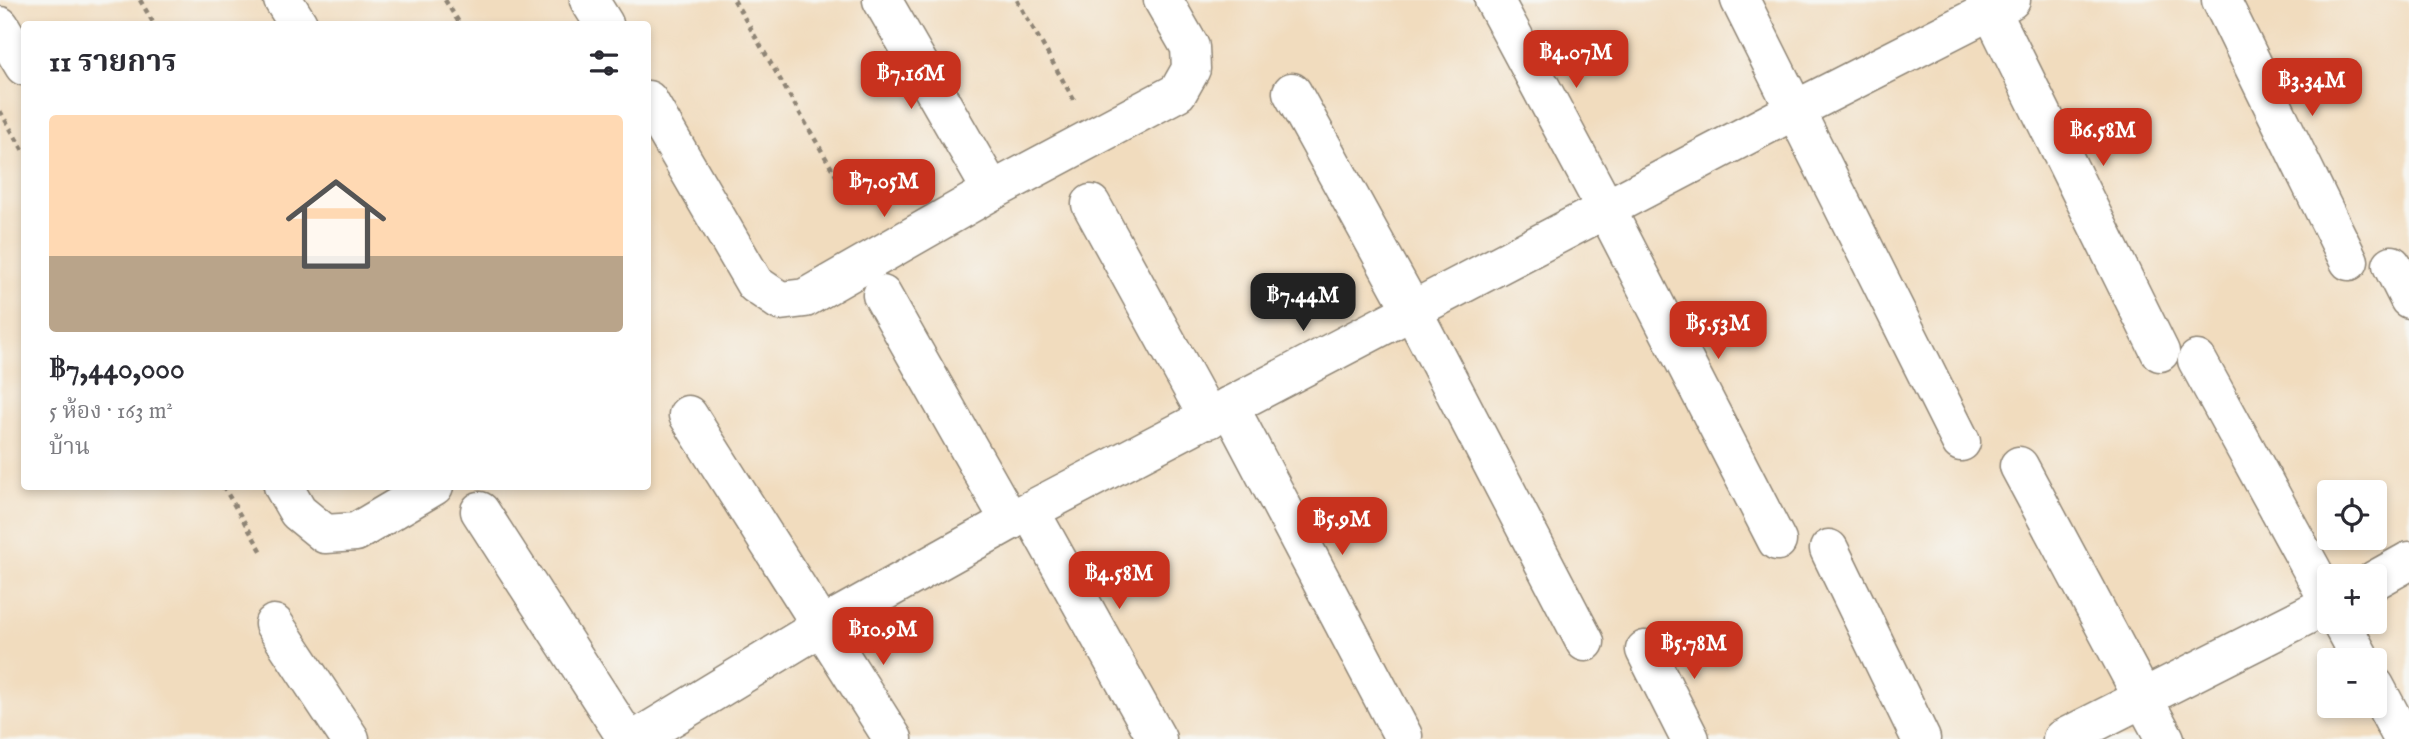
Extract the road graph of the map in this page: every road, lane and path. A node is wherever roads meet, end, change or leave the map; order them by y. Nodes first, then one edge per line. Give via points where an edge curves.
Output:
1 (140, 0) edge
2 (283, 0) edge
3 (445, 0) edge
4 (589, 0) edge
5 (734, 0) edge
6 (882, 0) edge
7 (1017, 0) edge
8 (1163, 0) edge
9 (1494, 0) edge
10 (1740, 0) edge
11 (2221, 0) edge
12 (1996, 3) edge
13 (152, 21) edge
14 (296, 21) edge
15 (458, 21) edge
16 (602, 21) edge
17 (0, 26) edge
18 (21, 61) edge
19 (1292, 92) dead end
20 (1074, 100) dead end
21 (651, 105) edge
22 (1795, 110) junction
23 (0, 111) edge
24 (21, 147) edge
25 (992, 191) junction
26 (852, 203) dead end
27 (1091, 204) dead end
28 (1606, 209) junction
29 (2349, 261) dead end
30 (2392, 265) dead end
31 (882, 295) dead end
32 (2409, 299) edge
33 (1412, 310) junction
34 (2160, 352) dead end
35 (2197, 360) dead end
36 (1219, 413) junction
37 (688, 415) dead end
38 (1961, 442) dead end
39 (2019, 466) dead end
40 (225, 490) edge
41 (285, 490) edge
42 (428, 490) edge
43 (480, 510) dead end
44 (1020, 516) junction
45 (1777, 541) dead end
46 (1829, 549) dead end
47 (262, 552) dead end
48 (2409, 561) edge
49 (2387, 573) edge
50 (2317, 581) edge
51 (2317, 609) edge
52 (274, 624) dead end
53 (822, 626) junction
54 (1585, 642) dead end
55 (1645, 650) dead end
56 (2144, 699) junction
57 (2387, 709) edge
58 (1403, 736) dead end
59 (350, 739) edge
60 (627, 739) edge
61 (636, 739) edge
62 (893, 739) edge
63 (1157, 739) edge
64 (1690, 739) edge
65 (1921, 739) edge
66 (2062, 739) edge
67 (2165, 739) edge
68 (2403, 739) edge

1 - 13 path
2 - 14 street
3 - 15 path
4 - 16 street
5 - 26 path
6 - 25 street
7 - 20 path
8 - 25 street via 1190,47 1191,69 1178,92
9 - 28 street
10 - 22 street
11 - 29 street
12 - 22 street
12 - 34 street
17 - 18 street
19 - 33 street
21 - 25 street via 755,284 780,301 805,298
22 - 28 street
22 - 38 street
23 - 24 path
27 - 36 street
28 - 33 street
28 - 45 street
30 - 32 street
31 - 44 street
33 - 36 street
33 - 54 street
35 - 50 street
36 - 44 street
36 - 58 street
37 - 53 street
39 - 56 street
40 - 47 path
41 - 42 street via 298,512 325,534 356,532
43 - 60 street
44 - 53 street
44 - 63 street
46 - 65 street
48 - 49 street
51 - 56 street
52 - 59 street
53 - 61 street
53 - 62 street
55 - 64 street
56 - 66 street
56 - 67 street
57 - 68 street

